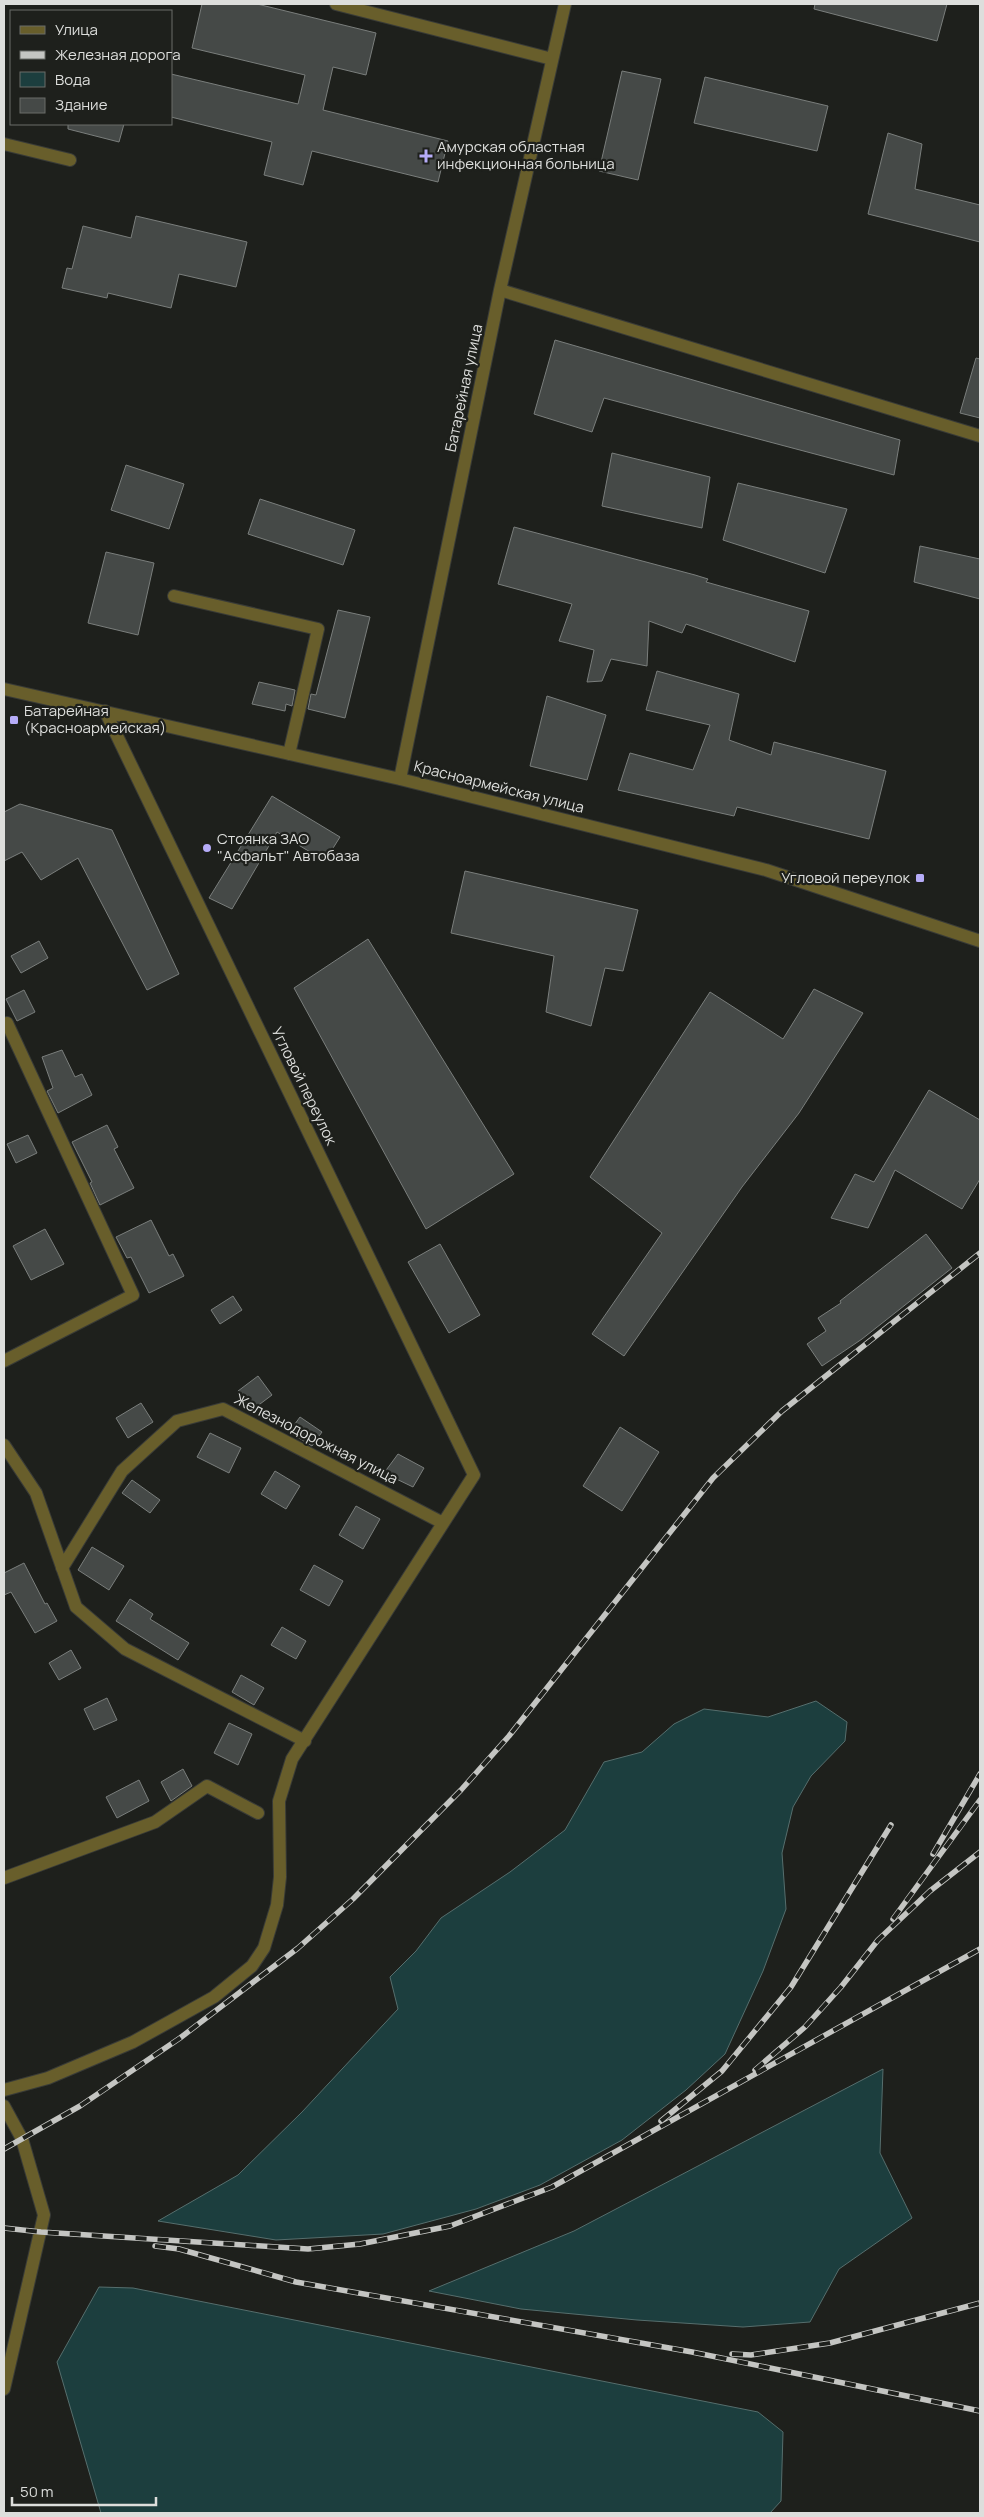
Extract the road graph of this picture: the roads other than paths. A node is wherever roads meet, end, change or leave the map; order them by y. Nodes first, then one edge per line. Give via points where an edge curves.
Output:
1 (336, 4) edge
2 (565, 4) edge
3 (552, 59) junction
4 (4, 144) edge
5 (70, 160) dead end
6 (500, 290) junction
7 (980, 436) edge
8 (174, 596) dead end
9 (4, 689) edge
10 (105, 711) junction
11 (290, 754) junction
12 (400, 779) junction
13 (980, 941) edge
14 (7, 1023) dead end
15 (4, 1361) edge
16 (4, 1445) edge
17 (443, 1523) junction
18 (62, 1568) junction
19 (305, 1740) junction
20 (258, 1813) dead end
21 (4, 1878) edge
22 (4, 2090) edge
23 (4, 2106) edge
24 (4, 2389) edge

1 - 3 street
2 - 3 street, Батарейная улица
3 - 6 street, Батарейная улица
4 - 5 street
6 - 7 street
6 - 12 street, Батарейная улица
8 - 11 street via 318,629
9 - 10 street, Красноармейская улица
10 - 11 street, Красноармейская улица
10 - 17 street, Угловой переулок via 474,1474
11 - 12 street, Красноармейская улица
12 - 13 street, Красноармейская улица via 766,870
14 - 15 street via 133,1295
16 - 18 street via 36,1493
17 - 18 street, Железнодорожная улица via 223,1409 177,1420 122,1471
17 - 19 street
18 - 19 street via 76,1607 125,1649
19 - 22 street via 292,1759 279,1800 277,1905 264,1948 252,1966 214,1997 132,2042 48,2078
20 - 21 street via 207,1786 155,1822
23 - 24 street via 22,2139 44,2215

